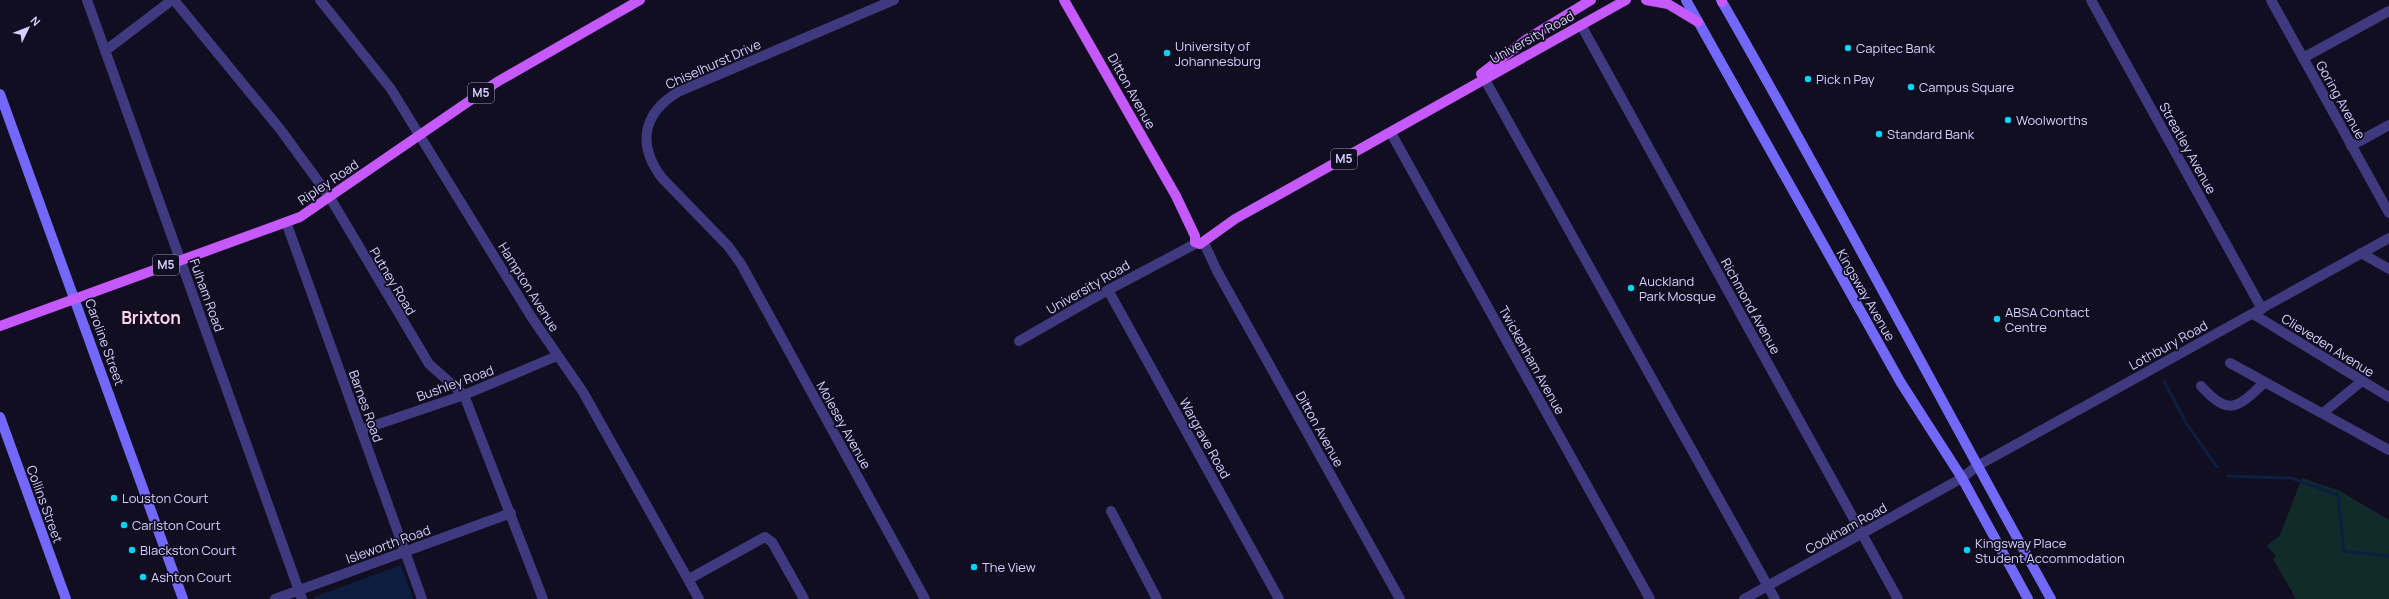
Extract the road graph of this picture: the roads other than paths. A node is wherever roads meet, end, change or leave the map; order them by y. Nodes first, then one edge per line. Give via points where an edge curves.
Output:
1 (87, 0) edge
2 (173, 0) edge
3 (320, 0) edge
4 (640, 0) edge
5 (894, 0) edge
6 (1064, 0) edge
7 (1591, 0) edge
8 (1626, 0) edge
9 (1646, 0) edge
10 (1686, 0) edge
11 (2091, 0) edge
12 (2271, 0) edge
13 (1721, 1) edge
14 (2389, 11) edge
15 (1698, 22) junction
16 (1581, 25) junction
17 (105, 51) junction
18 (2303, 58) junction
19 (1484, 78) junction
20 (0, 94) edge
21 (1451, 97) junction
22 (2389, 125) edge
23 (1391, 133) junction
24 (420, 135) junction
25 (2352, 146) junction
26 (329, 196) junction
27 (2389, 213) edge
28 (286, 222) junction
29 (2389, 238) edge
30 (1200, 239) junction
31 (2362, 253) junction
32 (180, 260) junction
33 (741, 264) joint
34 (2389, 269) edge
35 (1108, 290) junction
36 (75, 297) junction
37 (2258, 312) junction
38 (0, 326) edge
39 (1020, 341) dead end
40 (557, 356) junction
41 (2230, 363) dead end
42 (2362, 381) junction
43 (2265, 382) junction
44 (2201, 386) dead end
45 (464, 395) junction
46 (2389, 397) edge
47 (2323, 413) junction
48 (0, 417) edge
49 (361, 430) junction
50 (2389, 450) edge
51 (1977, 466) junction
52 (1962, 478) junction
53 (1111, 511) dead end
54 (511, 513) junction
55 (1862, 534) junction
56 (405, 551) junction
57 (689, 579) junction
58 (1768, 586) junction
59 (300, 595) edge
60 (66, 599) edge
61 (184, 599) edge
62 (275, 599) edge
63 (422, 599) edge
64 (543, 599) edge
65 (699, 599) edge
66 (804, 599) edge
67 (924, 599) edge
68 (1156, 599) edge
69 (1279, 599) edge
70 (1400, 599) edge
71 (1650, 599) edge
72 (1744, 599) edge
73 (1776, 599) edge
74 (1898, 599) edge
75 (2028, 599) edge
76 (2051, 599) edge

1 - 17 street, Fulham Road
2 - 17 street
2 - 26 street, Putney Road via 280,129
3 - 24 street, Hampton Avenue via 391,89
4 - 24 main road, Ripley Road / M5 via 512,72
5 - 33 street, Chiselhurst Drive via 693,84 666,99 652,116 648,124 646,142 653,166 728,246
6 - 30 main road, Ditton Avenue
7 - 21 main road, University Road / M5 via 1527,39
8 - 16 main road, University Road / M5
9 - 15 main road via 1668,4
10 - 15 main road, Kingsway Avenue
11 - 37 street, Streatley Avenue
12 - 18 street, Goring Avenue
13 - 51 main road, Kingsway Avenue via 1917,351
14 - 18 street
15 - 52 main road, Kingsway Avenue via 1901,383
16 - 19 main road, University Road / M5
16 - 55 street, Richmond Avenue
17 - 32 street, Fulham Road
18 - 25 street, Goring Avenue
19 - 21 main road, University Road / M5
19 - 58 street
20 - 36 main road, Caroline Street
21 - 23 main road, University Road / M5
22 - 25 street
23 - 30 main road, University Road / M5
23 - 71 street, Twickenham Avenue
24 - 26 main road, Ripley Road / M5
24 - 40 street, Hampton Avenue
25 - 27 street, Goring Avenue
26 - 28 main road, Ripley Road / M5 via 300,217
26 - 45 street, Putney Road via 421,352 441,376
28 - 32 main road, Ripley Road / M5
28 - 49 street, Barnes Road
29 - 31 street, Lothbury Road
30 - 35 street, University Road
30 - 70 street, Ditton Avenue
31 - 34 street
31 - 37 street, Lothbury Road
32 - 36 main road, Ripley Road / M5
32 - 59 street, Fulham Road
33 - 67 street, Molesey Avenue
35 - 39 street, University Road
35 - 69 street, Wargrave Road
36 - 38 main road, Ripley Road / M5
36 - 61 main road, Caroline Street
37 - 42 street, Clieveden Avenue
37 - 51 street, Lothbury Road
40 - 45 street, Bushley Road
40 - 57 street, Hampton Avenue via 575,379 602,424
41 - 43 street
42 - 46 street, Clieveden Avenue
42 - 47 street
43 - 44 street via 2244,401 2234,406 2214,401
43 - 47 street
45 - 49 street, Bushley Road
45 - 54 street, Putney Road
47 - 50 street
48 - 60 main road, Collins Street
49 - 56 street, Barnes Road
51 - 52 street, Lothbury Road
51 - 76 main road, Kingsway Avenue
52 - 55 street, Cookham Road
52 - 75 main road, Kingsway Avenue
53 - 68 street
54 - 56 street, Isleworth Road
54 - 64 street, Putney Road
55 - 58 street, Cookham Road
55 - 74 street, Richmond Avenue
56 - 59 street, Isleworth Road
56 - 63 street, Barnes Road
57 - 65 street, Hampton Avenue
57 - 66 street via 765,537 772,542
58 - 72 street, Cookham Road
58 - 73 street
59 - 62 street, Isleworth Road

